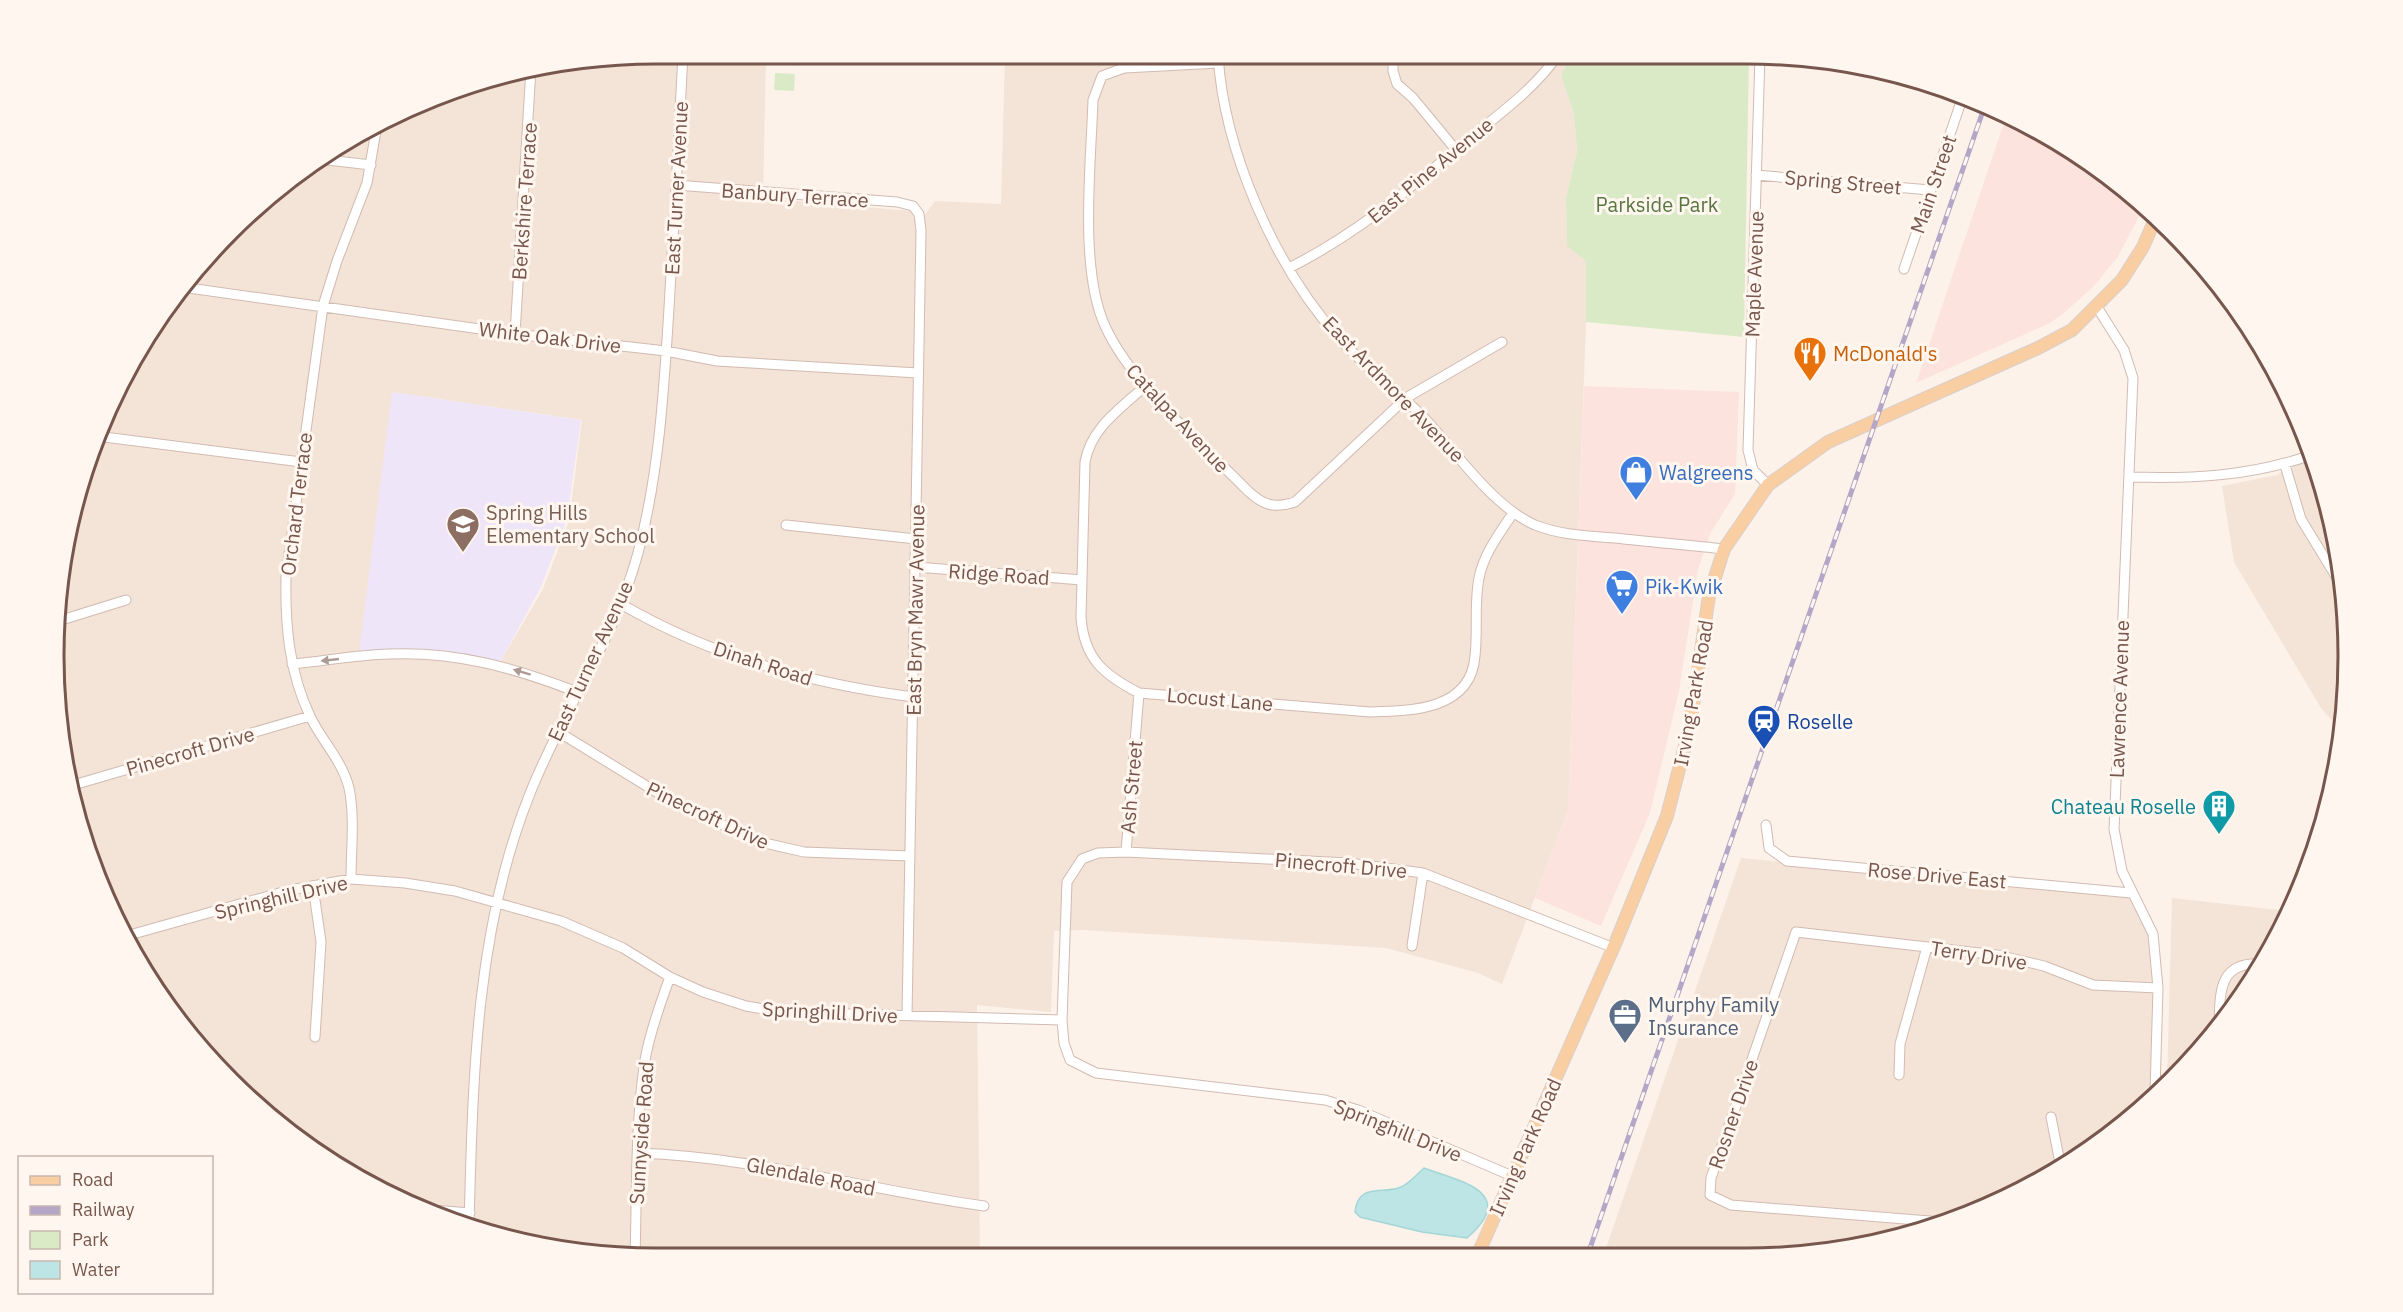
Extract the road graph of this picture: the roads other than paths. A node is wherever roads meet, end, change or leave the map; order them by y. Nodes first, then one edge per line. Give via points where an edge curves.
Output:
1 (682, 64) edge
2 (1166, 64) edge
3 (1219, 64) edge
4 (1392, 64) edge
5 (1550, 64) edge
6 (1760, 65) edge
7 (530, 79) edge
8 (1960, 105) edge
9 (375, 135) edge
10 (1456, 150) junction
11 (333, 161) edge
12 (371, 165) junction
13 (1756, 175) junction
14 (676, 185) junction
15 (1930, 189) junction
16 (913, 206) joint
17 (2152, 226) edge
18 (1289, 268) junction
19 (1904, 269) dead end
20 (194, 288) edge
21 (323, 306) junction
22 (2097, 307) junction
23 (515, 334) junction
24 (1502, 342) dead end
25 (666, 351) junction
26 (918, 374) junction
27 (1144, 387) junction
28 (1406, 398) junction
29 (107, 437) edge
30 (2304, 458) edge
31 (301, 462) junction
32 (2285, 465) junction
33 (2130, 477) junction
34 (1768, 485) junction
35 (1513, 513) junction
36 (786, 525) dead end
37 (916, 539) junction
38 (1724, 549) junction
39 (916, 567) junction
40 (2331, 569) edge
41 (1082, 580) junction
42 (126, 600) dead end
43 (621, 604) junction
44 (66, 619) edge
45 (292, 664) junction
46 (577, 692) junction
47 (1139, 693) junction
48 (914, 697) junction
49 (310, 716) junction
50 (557, 731) junction
51 (79, 783) edge
52 (1766, 825) dead end
53 (1126, 852) junction
54 (910, 856) junction
55 (1424, 873) junction
56 (351, 879) junction
57 (313, 886) junction
58 (2131, 893) junction
59 (497, 902) junction
60 (1796, 932) joint
61 (134, 934) edge
62 (1412, 946) dead end
63 (1927, 947) junction
64 (1614, 948) junction
65 (2251, 965) edge
66 (669, 977) junction
67 (2158, 988) junction
68 (2220, 1011) edge
69 (907, 1016) junction
70 (1062, 1020) junction
71 (315, 1037) dead end
72 (1899, 1075) dead end
73 (2155, 1083) edge
74 (2051, 1117) dead end
75 (638, 1153) junction
76 (2059, 1158) edge
77 (1512, 1176) junction
78 (984, 1206) dead end
79 (455, 1212) edge
80 (470, 1213) junction
81 (470, 1217) edge
82 (1922, 1220) edge
83 (635, 1247) edge
84 (1481, 1248) edge

1 - 14 street, East Turner Avenue
2 - 27 street, Catalpa Avenue via 1124,68 1102,76 1093,100 1091,273 1104,325 1121,357
3 - 18 street, East Ardmore Avenue via 1244,172
4 - 10 street via 1397,84
5 - 10 street, East Pine Avenue via 1525,93
6 - 13 street, Maple Avenue
7 - 23 street, Berkshire Terrace
8 - 15 street, Main Street
9 - 12 street, Orchard Terrace
10 - 18 street, East Pine Avenue via 1354,232
11 - 12 street
12 - 21 street, Orchard Terrace
13 - 15 street, Spring Street
13 - 34 street, Maple Avenue via 1748,450 1753,470
14 - 16 street, Banbury Terrace
14 - 25 street, East Turner Avenue
15 - 19 street, Main Street
16 - 26 street, East Bryn Mawr Avenue via 919,214 921,231
17 - 22 main road, Irving Park Road via 2122,280
18 - 28 street, East Ardmore Avenue via 1337,336
20 - 21 street, White Oak Drive
21 - 23 street, White Oak Drive
21 - 31 street, Orchard Terrace
22 - 33 street, Lawrence Avenue via 2124,350 2133,378
22 - 34 main road, Irving Park Road via 2072,330 2038,348 1828,442
23 - 25 street, White Oak Drive
24 - 28 street, Catalpa Avenue
25 - 26 street, White Oak Drive via 717,361
25 - 43 street, East Turner Avenue via 650,498
26 - 37 street, East Bryn Mawr Avenue
27 - 28 street, Catalpa Avenue via 1248,491 1273,507 1295,502
27 - 41 street, Locust Lane via 1102,425 1088,447
28 - 35 street, East Ardmore Avenue
29 - 31 street
30 - 32 street
31 - 45 street, Orchard Terrace via 286,577
32 - 33 street via 2221,476
32 - 40 street via 2301,519
33 - 58 street, Lawrence Avenue via 2114,829 2116,850
34 - 38 main road, Irving Park Road
35 - 38 street, East Ardmore Avenue via 1565,533
35 - 47 street, Locust Lane via 1490,548 1479,576 1475,658 1470,677 1460,692 1443,702 1401,711 1370,712
36 - 37 street
37 - 39 street, East Bryn Mawr Avenue
38 - 64 main road, Irving Park Road via 1709,596 1679,775 1662,830
39 - 41 street, Ridge Road
39 - 48 street, East Bryn Mawr Avenue
41 - 47 street, Locust Lane via 1082,629 1095,663 1115,681
42 - 44 street
43 - 46 street, East Turner Avenue
43 - 48 street, Dinah Road via 684,637 782,670 840,686
46 -> 45 street via 504,666 443,655 386,654
45 - 49 street, Orchard Terrace
46 - 50 street, East Turner Avenue
47 - 53 street, Ash Street
48 - 54 street, East Bryn Mawr Avenue
49 - 51 street, Pinecroft Drive
49 - 56 street, Orchard Terrace via 349,787
50 - 54 street, Pinecroft Drive via 658,793 756,841 804,852
50 - 59 street, East Turner Avenue via 520,819
52 - 58 street, Rose Drive East via 1769,848 1787,861
53 - 55 street, Pinecroft Drive via 1349,862
53 - 70 street, Ash Street via 1098,853 1082,860 1067,882
54 - 69 street, East Bryn Mawr Avenue
55 - 62 street
55 - 64 street, Pinecroft Drive
56 - 57 street, Springhill Drive
56 - 59 street, Springhill Drive via 435,887
57 - 61 street, Springhill Drive
57 - 71 street via 321,942
58 - 67 street, Lawrence Avenue via 2153,934
59 - 66 street, Springhill Drive via 585,930
59 - 80 street, East Turner Avenue via 477,1039
60 - 63 street, Terry Drive
60 - 82 street, Rosner Drive via 1711,1178 1710,1195 1731,1204
63 - 67 street, Terry Drive via 2018,958 2106,987
63 - 72 street via 1900,1044
64 - 77 main road, Irving Park Road
65 - 68 street via 2241,965 2222,982
66 - 69 street, Springhill Drive via 714,997 780,1012
66 - 75 street, Sunnyside Road via 645,1058
67 - 73 street, Lawrence Avenue
69 - 70 street, Springhill Drive
70 - 77 street, Springhill Drive via 1070,1060 1088,1071 1324,1100 1358,1110
74 - 76 street
75 - 78 street, Glendale Road via 754,1163 912,1196
75 - 83 street, Sunnyside Road
77 - 84 main road, Irving Park Road
79 - 80 street
80 - 81 street, East Turner Avenue

